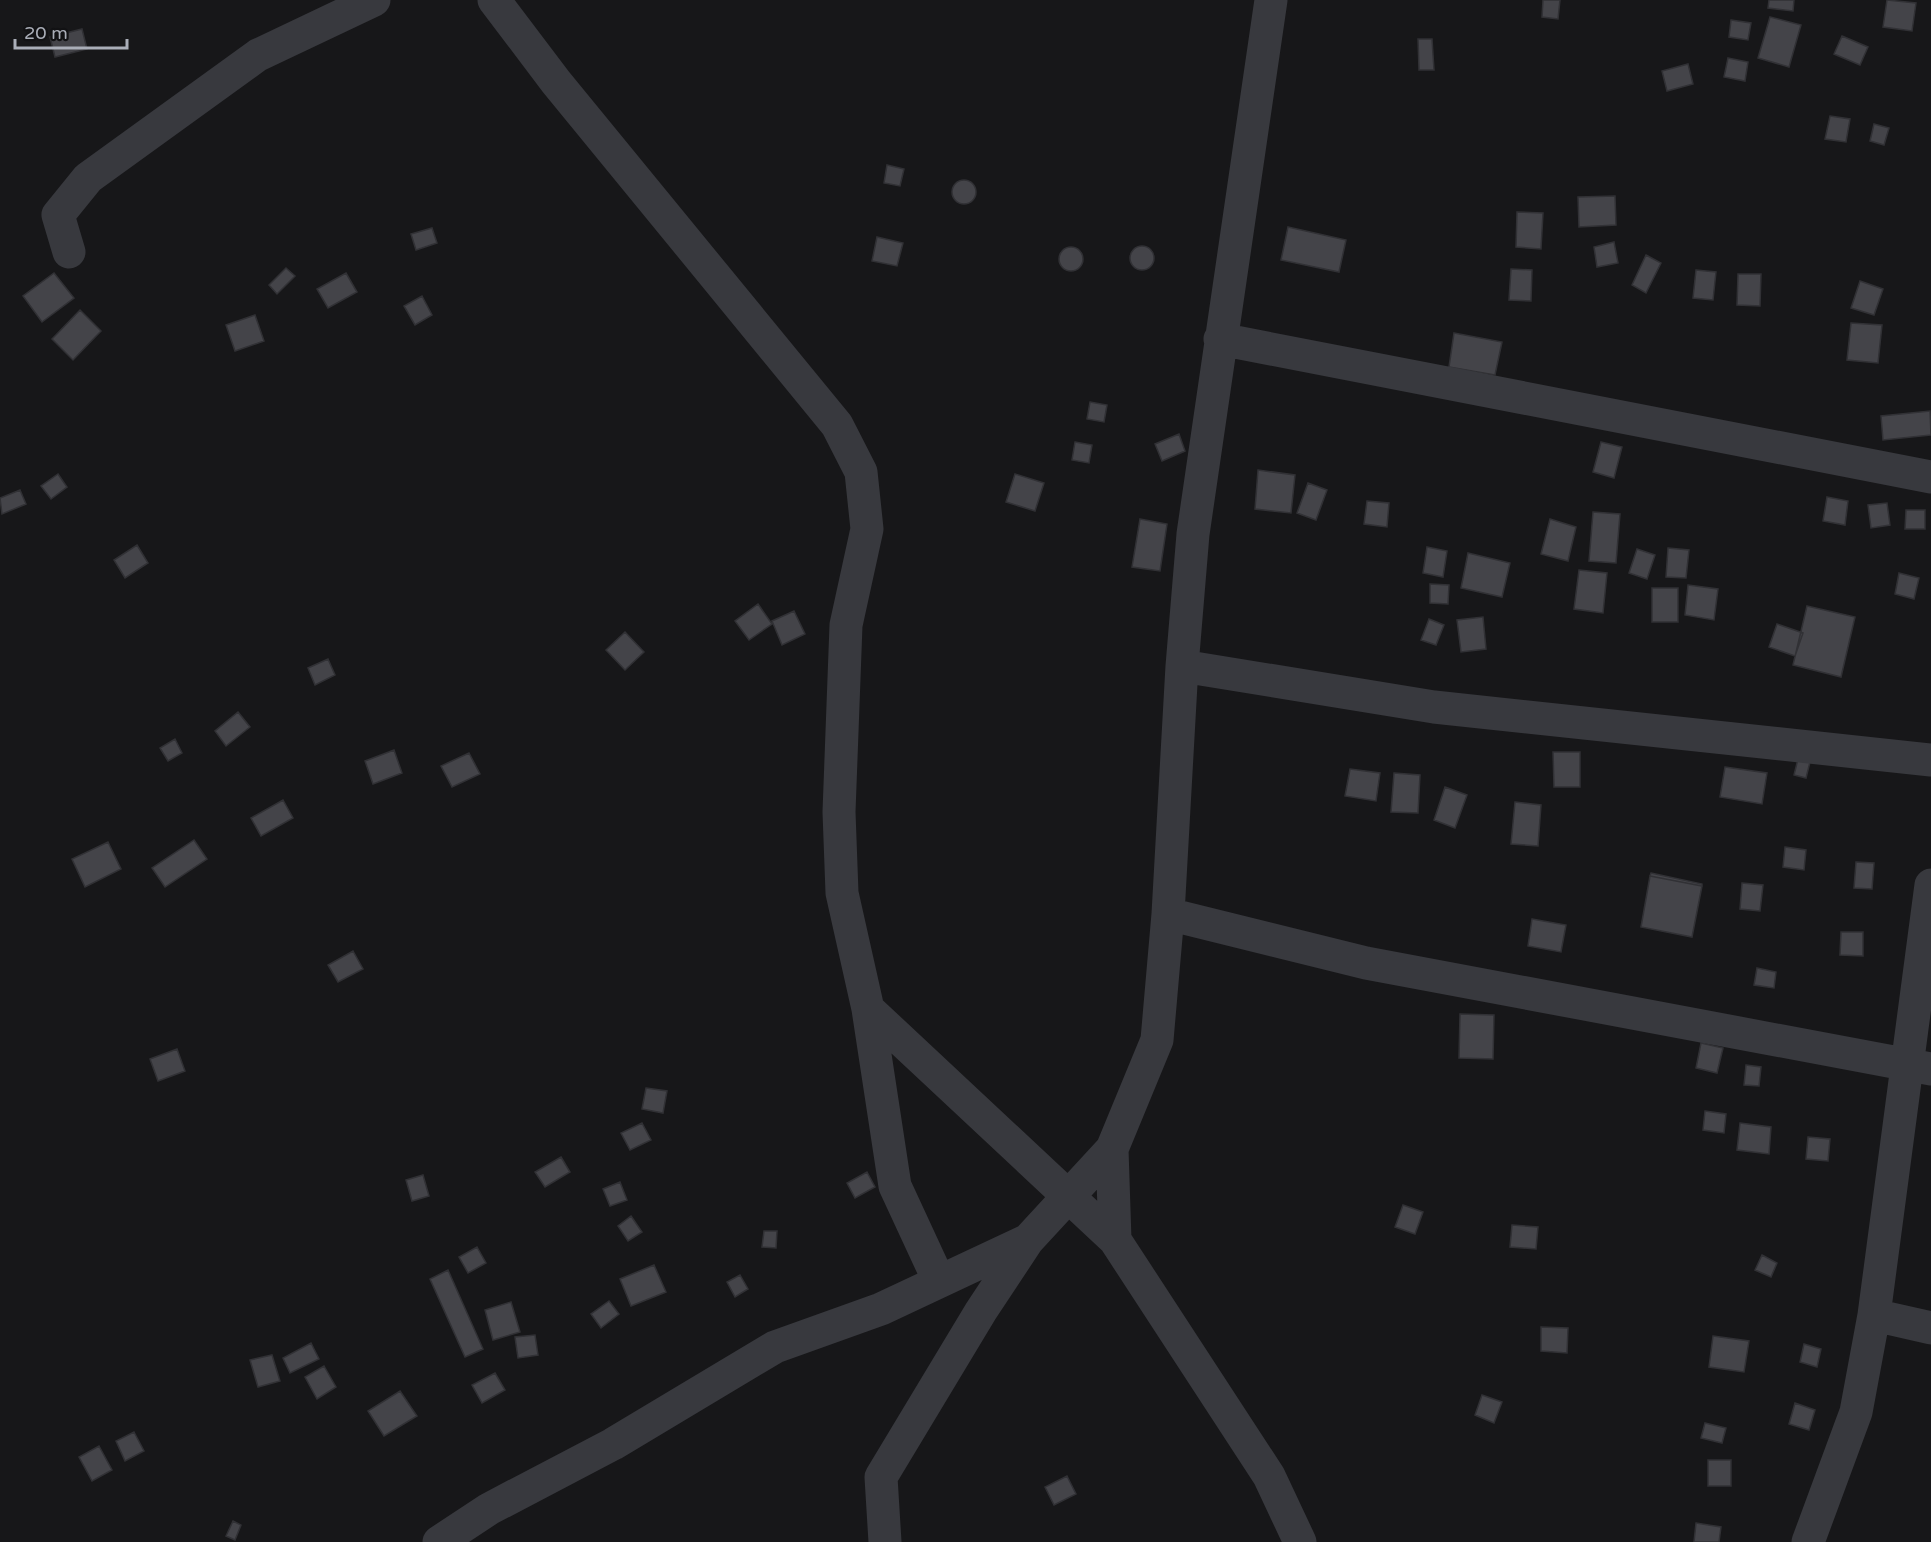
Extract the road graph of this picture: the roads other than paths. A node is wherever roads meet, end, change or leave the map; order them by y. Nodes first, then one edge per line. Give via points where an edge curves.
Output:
1 (374, 0) edge
2 (494, 0) edge
3 (1271, 0) edge
4 (69, 252) dead end
5 (1220, 339) junction
6 (1931, 477) edge
7 (1182, 666) junction
8 (1931, 760) edge
9 (1931, 885) edge
10 (1168, 914) junction
11 (868, 1009) junction
12 (1920, 1067) edge
13 (1112, 1149) junction
14 (1070, 1195) junction
15 (1028, 1240) junction
16 (1115, 1240) junction
17 (939, 1281) junction
18 (1874, 1315) junction
19 (1931, 1328) edge
20 (439, 1542) edge
21 (885, 1542) edge
22 (1300, 1542) edge
23 (1808, 1542) edge

1 - 4 street via 258,55 88,178 58,215
2 - 11 street via 549,73 837,425 861,472 867,529 846,625 839,812 842,893
3 - 5 street
5 - 6 street
5 - 7 street via 1193,534
7 - 8 street via 1434,707
7 - 10 street
9 - 12 street
10 - 12 street via 1366,963
10 - 13 street via 1157,1040
11 - 14 street
11 - 17 street via 895,1186
12 - 18 street
13 - 14 street
13 - 16 street
14 - 15 street
14 - 16 street
15 - 17 street
15 - 21 street via 881,1477
16 - 22 street via 1269,1476
17 - 20 street via 881,1309 775,1347 613,1444 489,1509
18 - 19 street
18 - 23 street via 1856,1412

